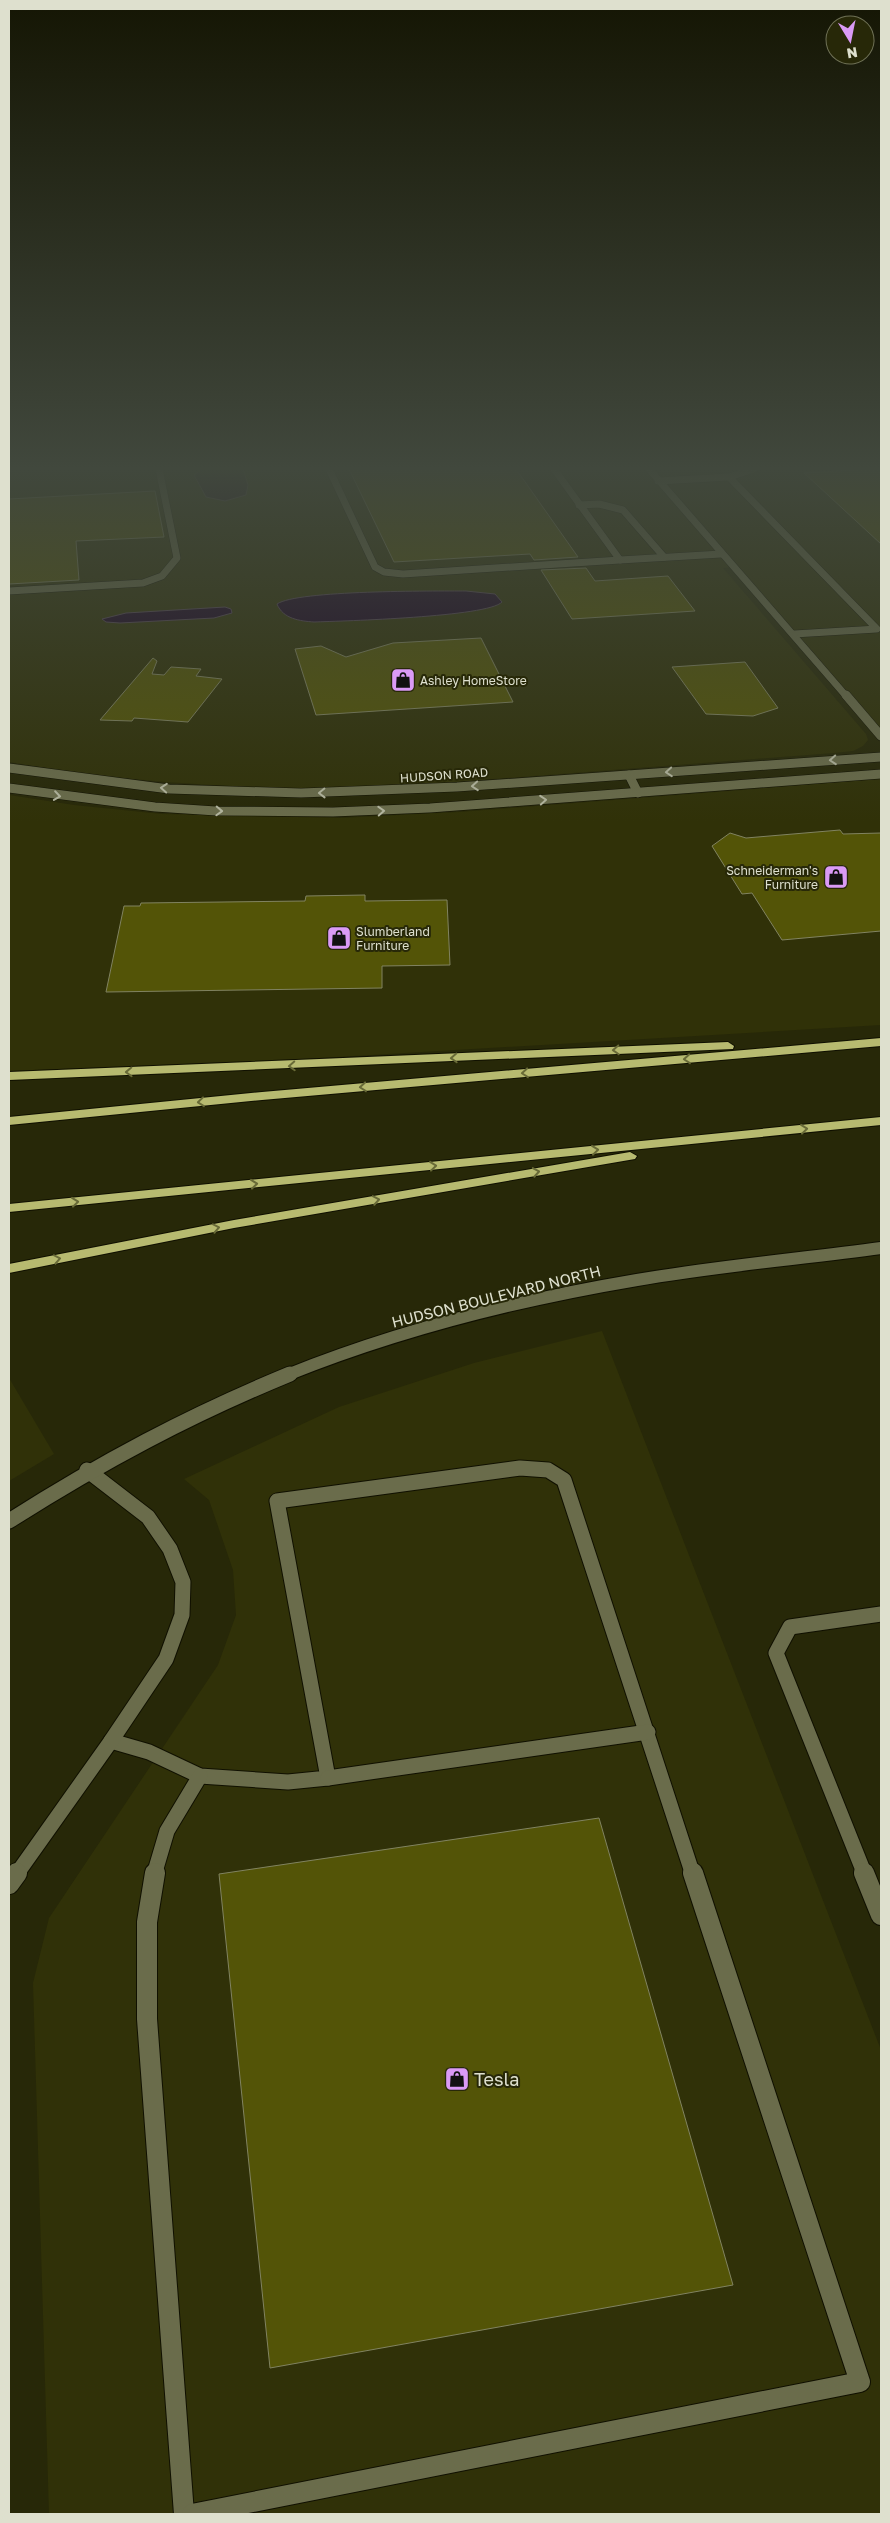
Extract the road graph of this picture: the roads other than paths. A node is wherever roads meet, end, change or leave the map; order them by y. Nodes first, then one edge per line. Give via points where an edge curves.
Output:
1 (80, 587) edge
2 (751, 587) edge
3 (836, 587) edge
4 (9, 591) edge
5 (794, 634) junction
6 (881, 736) edge
7 (881, 756) edge
8 (9, 768) edge
9 (881, 774) edge
10 (628, 775) junction
11 (9, 788) edge
12 (638, 793) junction
13 (881, 1042) edge
14 (857, 1044) junction
15 (9, 1076) edge
16 (9, 1121) edge
17 (881, 1121) edge
18 (755, 1134) junction
19 (9, 1208) edge
20 (881, 1248) edge
21 (9, 1268) edge
22 (87, 1470) junction
23 (9, 1521) edge
24 (881, 1614) edge
25 (648, 1732) junction
26 (112, 1740) junction
27 (200, 1776) junction
28 (328, 1778) junction
29 (9, 1884) edge
30 (881, 1915) edge
31 (184, 2514) edge
32 (192, 2514) edge

1 - 4 street
2 - 5 street
3 - 5 street via 877,629
5 - 6 street
7 -> 10 street, HUDSON ROAD
10 -> 8 street, HUDSON ROAD via 383,792 282,794 116,784
9 - 12 street
10 - 12 street
11 -> 12 street via 155,807 280,812 374,811
13 - 14 highway
14 -> 15 highway via 666,1047 230,1069
14 -> 16 highway
18 -> 17 highway
19 -> 18 highway
21 -> 18 highway via 234,1224
20 - 22 street, HUDSON BOULEVARD NORTH via 635,1280 433,1326 286,1377 180,1422
22 - 23 street, HUDSON BOULEVARD NORTH
22 - 26 street via 148,1517 170,1549 183,1582 182,1615 166,1659
24 - 30 street via 790,1627 776,1653
25 - 28 street
25 - 28 street via 573,1502 564,1480 548,1470 520,1468 277,1501
25 - 32 street via 860,2382
26 - 27 street via 149,1752
26 - 29 street
27 - 28 street via 288,1782
27 - 31 street via 168,1831 154,1875 147,1922 147,2019

